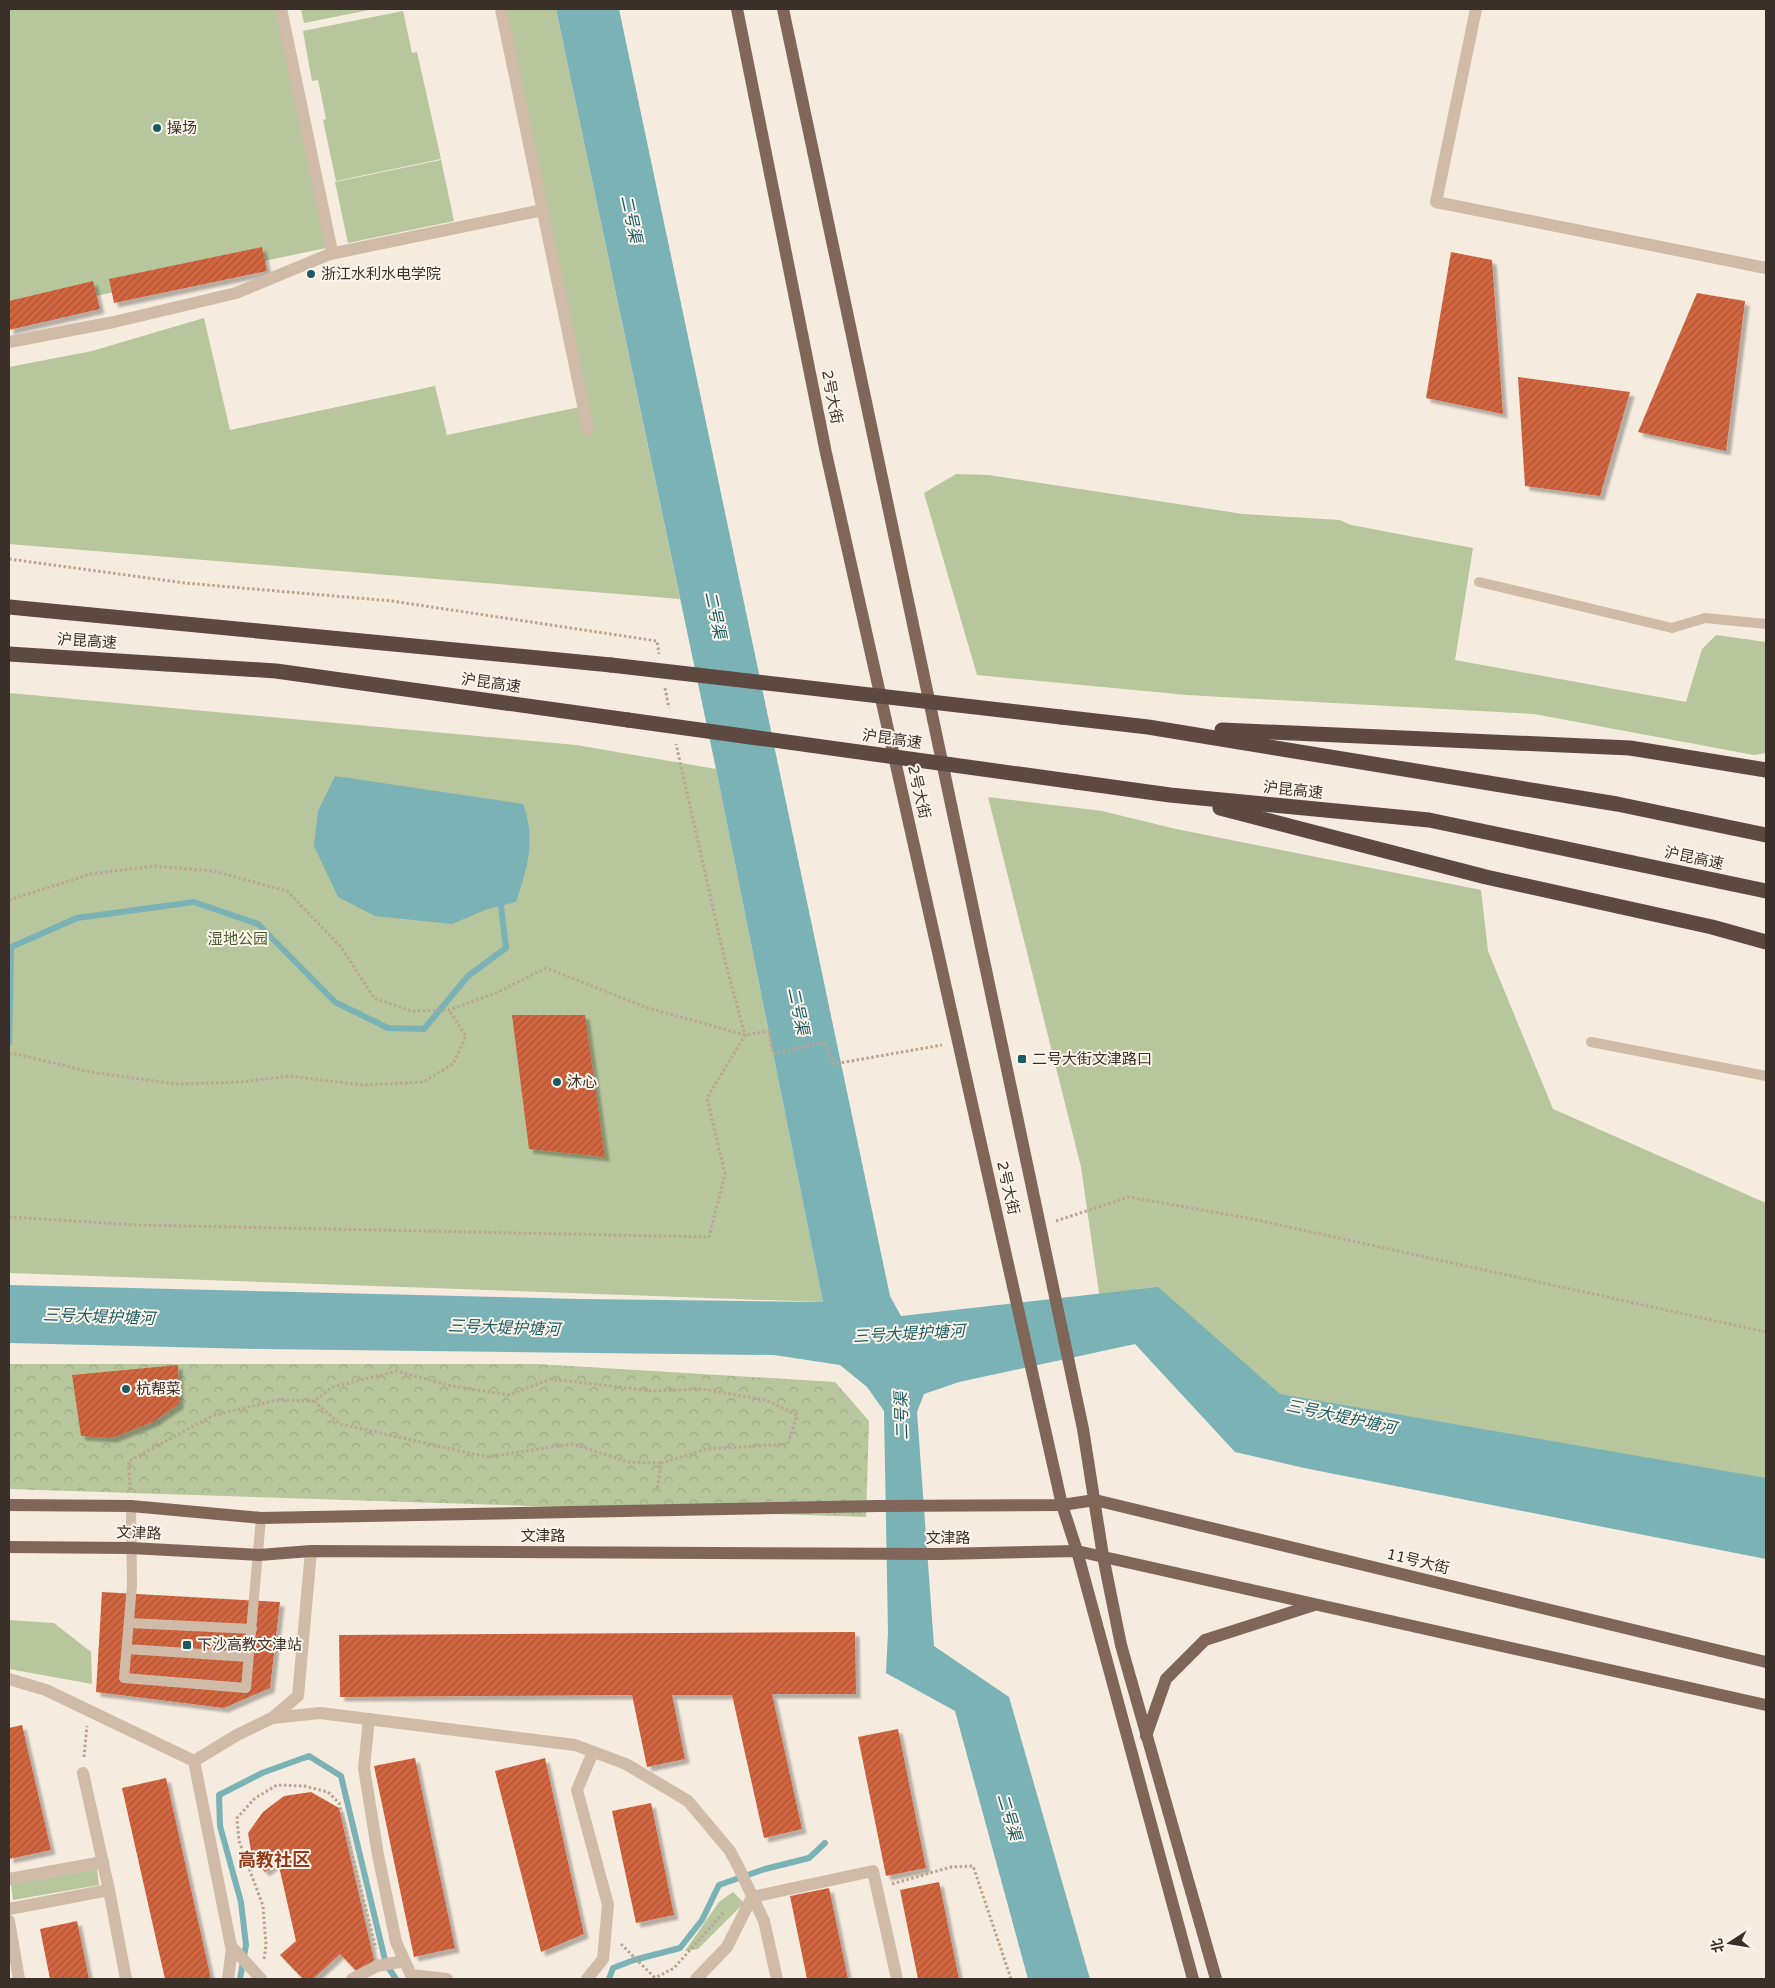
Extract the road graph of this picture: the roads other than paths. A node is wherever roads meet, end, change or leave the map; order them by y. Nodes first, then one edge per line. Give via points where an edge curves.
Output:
1 (281, 9) edge
2 (501, 9) edge
3 (737, 9) edge
4 (783, 9) edge
5 (1476, 9) edge
6 (543, 210) junction
7 (331, 247) dead end
8 (1766, 268) edge
9 (9, 342) edge
10 (588, 429) dead end
11 (1479, 582) dead end
12 (9, 607) edge
13 (1766, 624) edge
14 (9, 654) edge
15 (1148, 727) junction
16 (1766, 770) edge
17 (1170, 795) junction
18 (1766, 835) edge
19 (1766, 891) edge
20 (1766, 942) edge
21 (1591, 1042) dead end
22 (1766, 1076) edge
23 (1095, 1500) junction
24 (9, 1505) edge
25 (1062, 1505) junction
26 (131, 1506) junction
27 (261, 1518) junction
28 (9, 1547) edge
29 (131, 1548) junction
30 (311, 1551) junction
31 (1078, 1551) junction
32 (258, 1555) junction
33 (1103, 1556) junction
34 (1316, 1604) junction
35 (129, 1623) junction
36 (252, 1629) junction
37 (127, 1649) junction
38 (248, 1658) junction
39 (1766, 1662) edge
40 (9, 1680) edge
41 (1766, 1705) edge
42 (272, 1718) junction
43 (369, 1719) junction
44 (1146, 1736) junction
45 (593, 1752) junction
46 (194, 1761) junction
47 (83, 1773) road end
48 (103, 1862) junction
49 (9, 1879) edge
50 (109, 1890) junction
51 (751, 1894) junction
52 (9, 1909) edge
53 (9, 1921) edge
54 (232, 1948) junction
55 (403, 1961) junction
56 (259, 1976) edge
57 (20, 1979) edge
58 (126, 1979) edge
59 (228, 1979) edge
60 (352, 1979) edge
61 (447, 1979) edge
62 (588, 1979) edge
63 (696, 1979) edge
64 (777, 1979) edge
65 (897, 1979) edge
66 (1193, 1979) edge
67 (1216, 1979) edge

1 - 7 street
2 - 6 street
3 - 25 main road, 2号大街 via 826,454
4 - 23 main road, 2号大街
5 - 8 street via 1436,202
6 - 9 street via 330,254 236,292 114,322
6 - 10 street
11 - 13 lane via 1672,628 1704,618
12 - 15 highway, 沪昆高速, bridge via 611,665
14 - 17 highway, 沪昆高速, bridge via 276,671
15 - 16 highway via 1630,748
15 - 18 highway, 沪昆高速 via 1617,804
17 - 19 highway, 沪昆高速 via 1428,820
17 - 20 highway via 1486,877
21 - 22 lane
23 - 25 main road, 11号大街
23 - 33 main road, 2号大街
23 - 39 main road, 11号大街
24 - 26 main road, 文津路
25 - 27 main road, 文津路
25 - 31 main road, 2号大街
26 - 27 main road, 文津路
26 - 29 lane
27 - 32 lane
28 - 29 main road, 文津路
29 - 32 main road, 文津路
29 - 35 lane
30 - 31 main road, 文津路 via 940,1554
30 - 32 main road, 文津路
30 - 42 street via 298,1696
31 - 33 main road
31 - 66 main road, 2号大街
32 - 36 lane
33 - 34 main road
33 - 44 main road, 2号大街 via 1120,1645
34 - 41 main road
34 - 44 main road via 1205,1640 1166,1679
35 - 36 lane
35 - 37 lane
36 - 38 lane
37 - 38 lane
37 - 38 lane via 124,1678 246,1688
40 - 46 street via 46,1690
42 - 43 street via 320,1713
42 - 46 street
43 - 45 street via 575,1745
43 - 55 street via 364,1768 380,1864
44 - 67 main road, 2号大街
45 - 51 street via 626,1764 688,1800 730,1851
45 - 62 street via 577,1790 608,1905 604,1959
46 - 54 street
47 - 48 street
48 - 49 street
48 - 50 street
50 - 52 street
50 - 58 street
51 - 63 street via 727,1947
51 - 64 street via 764,1921
51 - 65 street via 873,1871
53 - 57 street
54 - 56 street
54 - 59 street
55 - 60 street via 378,1966
55 - 61 street via 411,1975

